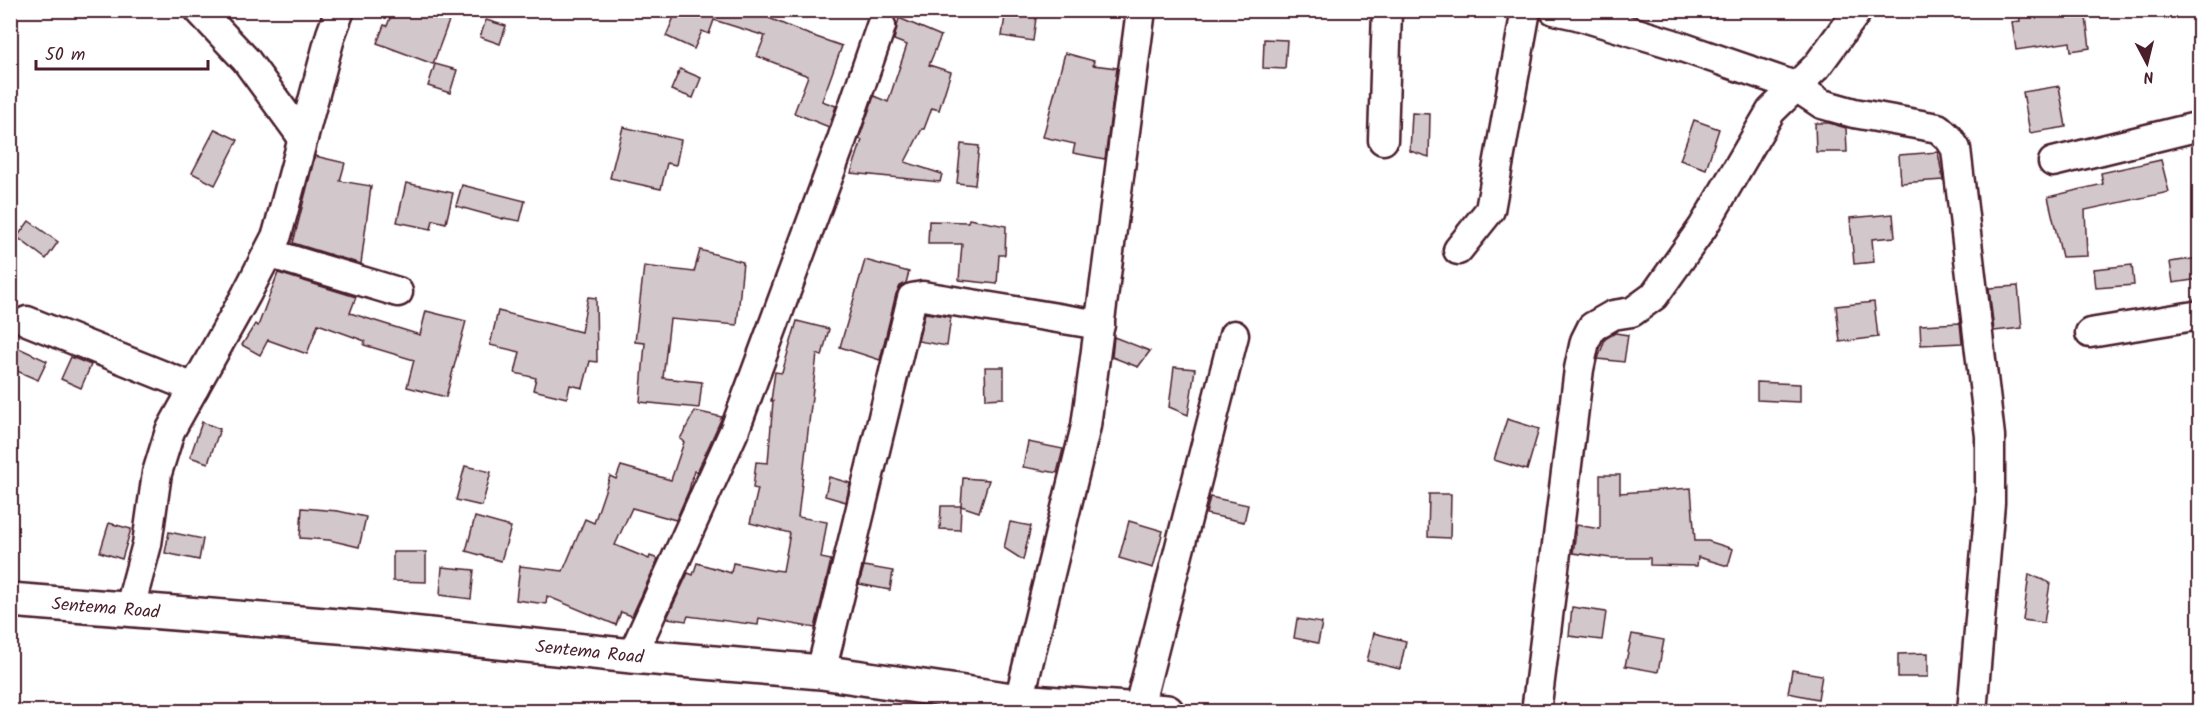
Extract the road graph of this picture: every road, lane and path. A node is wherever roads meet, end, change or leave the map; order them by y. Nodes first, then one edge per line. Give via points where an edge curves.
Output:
1 (199, 10) edge
2 (340, 10) edge
3 (1141, 10) edge
4 (1387, 10) edge
5 (1526, 10) edge
6 (1554, 10) edge
7 (1858, 10) edge
8 (881, 26) dead end
9 (1795, 86) junction
10 (2199, 126) edge
11 (303, 138) junction
12 (1383, 140) dead end
13 (2053, 162) dead end
14 (1458, 250) dead end
15 (268, 253) junction
16 (398, 292) dead end
17 (2199, 315) edge
18 (27, 321) dead end
19 (1100, 325) junction
20 (2090, 333) dead end
21 (1234, 335) dead end
22 (194, 388) junction
23 (10, 600) edge
24 (129, 611) junction
25 (632, 656) junction
26 (821, 672) junction
27 (1006, 702) edge
28 (1153, 711) edge
29 (1536, 711) edge
30 (1972, 711) edge

1 - 11 street via 246,60
2 - 11 street
3 - 19 street
4 - 12 street
5 - 14 street via 1490,210
6 - 9 street via 1673,44
7 - 9 street via 1817,66
8 - 25 street via 735,429
9 - 29 street via 1771,111 1702,227 1654,296 1632,312 1613,315 1592,327 1585,341
9 - 30 street via 1822,104 1854,114 1938,128 1956,149 1990,436 1990,503
10 - 13 street
11 - 15 street via 277,235
15 - 16 street
15 - 22 street
17 - 20 street
18 - 22 street
19 - 26 street via 923,296 912,298
19 - 27 street via 1086,426
21 - 28 street
22 - 24 street via 163,451 147,544
23 - 24 main road, Sentema Road
24 - 25 main road, Sentema Road via 363,628
25 - 26 main road, Sentema Road
26 - 27 main road, Sentema Road
27 - 28 main road, Sentema Road

